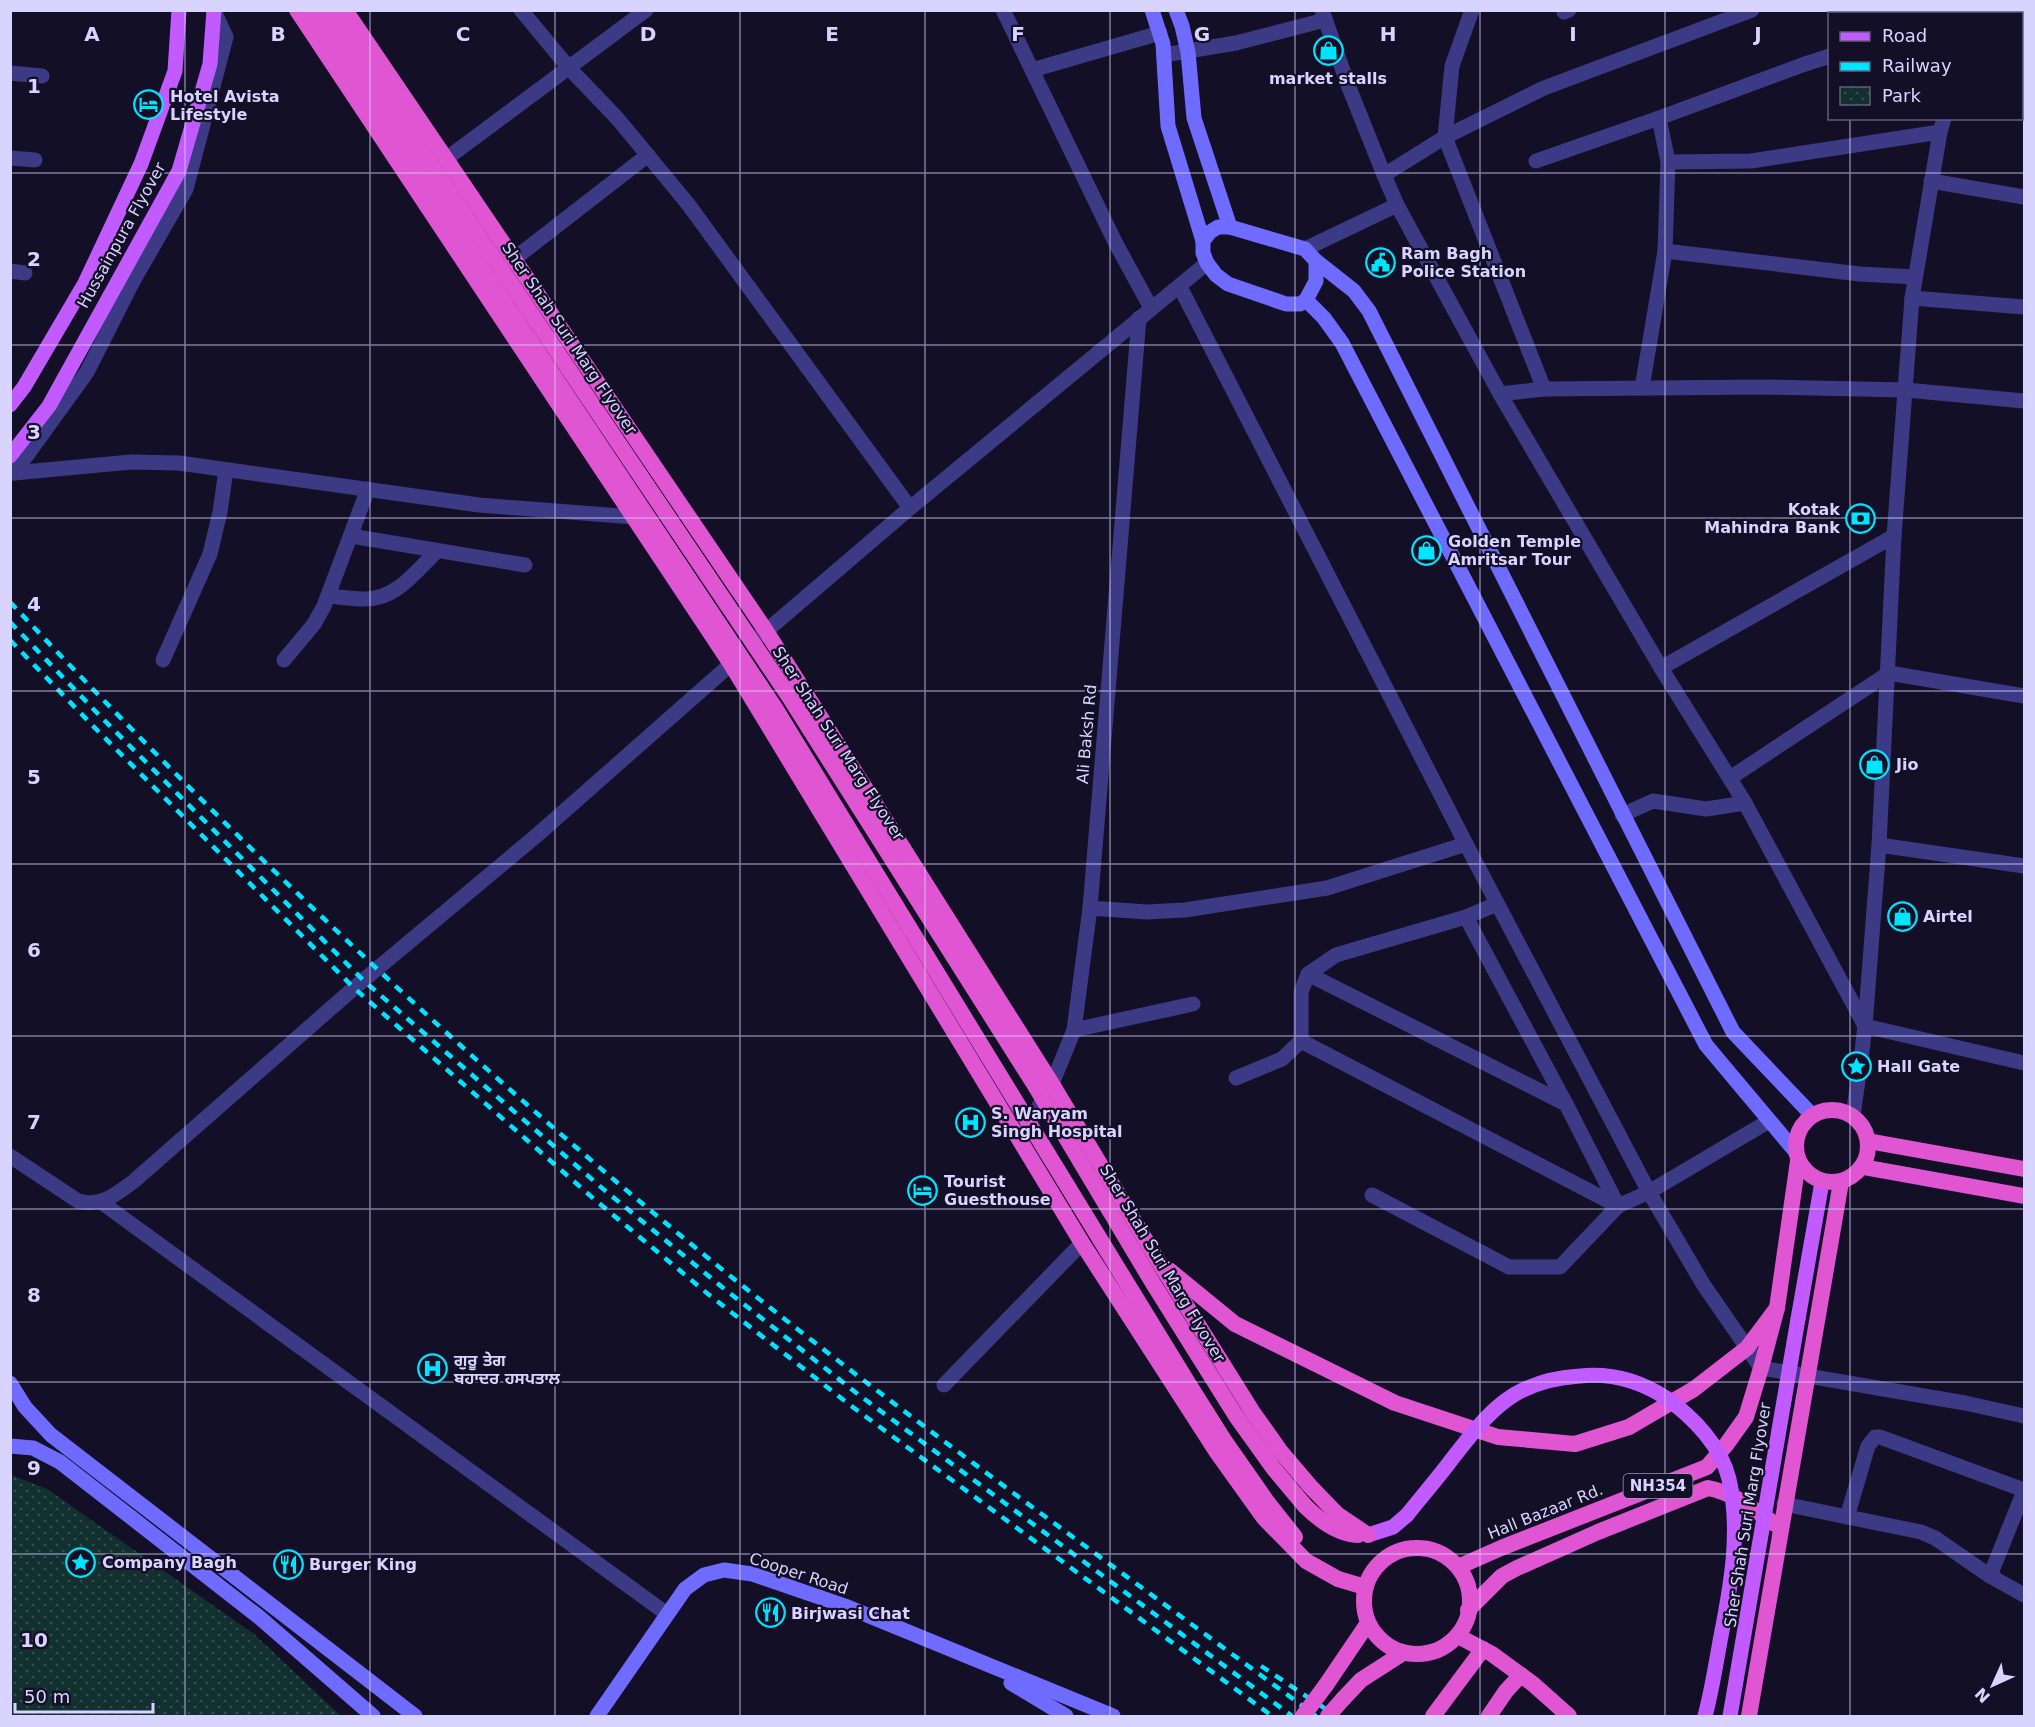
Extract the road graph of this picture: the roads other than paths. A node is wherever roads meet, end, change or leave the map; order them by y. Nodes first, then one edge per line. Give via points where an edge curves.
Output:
1 (178, 10) edge
2 (297, 10) edge
3 (310, 10) edge
4 (327, 10) edge
5 (345, 10) edge
6 (521, 10) edge
7 (646, 10) edge
8 (1003, 10) edge
9 (1152, 10) edge
10 (1176, 10) edge
11 (1472, 10) edge
12 (1752, 10) edge
13 (214, 11) edge
14 (1323, 15) edge
15 (1160, 33) junction
16 (1188, 52) junction
17 (1164, 55) junction
18 (1828, 57) edge
19 (570, 68) junction
20 (1032, 70) junction
21 (10, 73) edge
22 (42, 76) dead end
23 (1659, 118) junction
24 (1942, 125) edge
25 (1445, 137) junction
26 (648, 155) junction
27 (10, 158) edge
28 (446, 159) junction
29 (35, 160) dead end
30 (1536, 161) dead end
31 (1668, 162) junction
32 (1384, 175) junction
33 (1931, 181) junction
34 (2025, 197) edge
35 (1396, 205) junction
36 (1230, 227) junction
37 (1203, 241) junction
38 (1305, 249) junction
39 (1665, 250) junction
40 (514, 259) junction
41 (1316, 261) junction
42 (1207, 263) junction
43 (1915, 277) junction
44 (1180, 287) junction
45 (1912, 298) junction
46 (1306, 300) junction
47 (2025, 307) edge
48 (1151, 308) junction
49 (1139, 318) junction
50 (1642, 388) junction
51 (1544, 389) junction
52 (1906, 390) junction
53 (1500, 394) junction
54 (2025, 401) edge
55 (10, 405) edge
56 (10, 456) edge
57 (226, 470) junction
58 (368, 489) junction
59 (910, 508) junction
60 (634, 517) junction
61 (351, 536) junction
62 (1894, 536) junction
63 (437, 551) junction
64 (525, 565) dead end
65 (328, 596) junction
66 (766, 631) junction
67 (163, 660) dead end
68 (284, 660) dead end
69 (731, 664) junction
70 (1661, 668) junction
71 (1889, 674) junction
72 (2025, 696) edge
73 (1730, 778) junction
74 (1745, 803) junction
75 (1622, 815) junction
76 (1466, 844) junction
77 (1879, 845) junction
78 (2025, 866) edge
79 (1497, 904) junction
80 (1090, 908) junction
81 (1466, 917) junction
82 (1308, 974) junction
83 (1193, 1004) dead end
84 (1865, 1026) junction
85 (1074, 1030) junction
86 (1301, 1041) junction
87 (2025, 1063) edge
88 (1236, 1078) dead end
89 (1052, 1084) junction
90 (1566, 1104) junction
91 (1812, 1115) junction
92 (1853, 1116) junction
93 (1769, 1121) junction
94 (1019, 1140) junction
95 (1868, 1141) junction
96 (10, 1156) edge
97 (1797, 1156) junction
98 (1863, 1167) junction
99 (2025, 1169) edge
100 (1822, 1182) junction
101 (1841, 1182) junction
102 (1649, 1192) junction
103 (1372, 1196) dead end
104 (2025, 1196) edge
105 (101, 1202) junction
106 (1618, 1206) junction
107 (1082, 1243) junction
108 (1157, 1259) junction
109 (1777, 1308) junction
110 (1747, 1348) junction
111 (1761, 1368) junction
112 (1807, 1377) junction
113 (10, 1383) edge
114 (944, 1386) dead end
115 (2025, 1416) edge
116 (10, 1446) edge
117 (2025, 1490) edge
118 (1784, 1504) junction
119 (1847, 1517) junction
120 (1780, 1528) junction
121 (1368, 1535) junction
122 (1458, 1567) junction
123 (1322, 1570) junction
124 (1990, 1576) junction
125 (1365, 1587) junction
126 (2025, 1595) edge
127 (1468, 1610) junction
128 (667, 1614) junction
129 (1368, 1623) junction
130 (1458, 1636) junction
131 (1483, 1649) junction
132 (1403, 1653) junction
133 (970, 1659) junction
134 (1521, 1675) junction
135 (612, 1695) junction
136 (1434, 1715) edge
137 (373, 1716) edge
138 (416, 1716) edge
139 (597, 1716) edge
140 (605, 1716) edge
141 (1064, 1716) edge
142 (1113, 1716) edge
143 (1303, 1716) edge
144 (1328, 1716) edge
145 (1488, 1716) edge
146 (1569, 1716) edge
147 (1705, 1716) edge
148 (1731, 1716) edge
149 (1749, 1716) edge

1 - 55 main road, Hussainpura Flyover via 175,71 141,164 85,283
2 - 60 highway
3 - 123 highway, Sher Shah Suri Marg Flyover, bridge via 775,708 1194,1392 1268,1503
4 - 121 highway, Sher Shah Suri Marg Flyover, bridge via 790,698 1034,1084 1236,1416 1274,1469 1317,1518 1352,1534
5 - 28 highway
6 - 19 street
7 - 19 street
8 - 20 street
9 - 15 main road
10 - 16 main road
11 - 25 street via 1452,66
12 - 25 street via 1544,87
13 - 56 main road, Hussainpura Flyover via 210,64 178,171 49,406
13 - 57 street via 226,37 186,189 87,372 14,473 131,462 179,463
14 - 16 street via 1236,43
14 - 32 street
15 - 17 main road
15 - 20 street
16 - 17 street
16 - 36 main road via 1194,118
17 - 37 main road via 1168,126
18 - 23 street
19 - 26 street
19 - 28 street
20 - 48 street
21 - 22 street
23 - 30 street
23 - 31 street
24 - 31 street via 1750,161
24 - 33 street
25 - 32 street
25 - 51 street
26 - 40 street
26 - 59 street
27 - 29 street
28 - 40 highway
31 - 39 street
32 - 35 street
33 - 34 street
33 - 43 street
35 - 38 street
35 - 53 street
36 - 37 main road via 1218,227
36 - 38 main road
37 - 42 main road
38 - 41 main road
39 - 43 street
39 - 50 street
40 - 66 highway
41 - 46 main road via 1316,281
41 - 75 main road via 1354,291 1369,311
42 - 44 street
42 - 46 main road via 1228,284 1286,304
43 - 45 street
44 - 48 street
44 - 76 street
45 - 47 street
45 - 52 street
46 - 93 main road via 1342,343 1706,1046
48 - 49 street
49 - 59 street
49 - 80 street, Ali Baksh Rd
50 - 51 street
50 - 52 street
51 - 53 street
52 - 54 street
52 - 62 street
53 - 70 street
57 - 58 street
57 - 67 street via 210,554
58 - 60 street via 479,505
58 - 61 street
59 - 66 street
60 - 69 highway
61 - 63 street
61 - 65 street
62 - 70 street
62 - 71 street
63 - 64 street
63 - 65 street via 390,594 368,599
65 - 68 street via 314,624
66 - 69 street
66 - 89 highway
69 - 94 highway
69 - 105 street via 134,1181
70 - 73 street
71 - 72 street
71 - 73 street
71 - 77 street
73 - 74 street
74 - 75 street via 1706,809 1653,801
74 - 84 street
75 - 91 main road via 1733,1032
76 - 79 street
76 - 80 street via 1327,888 1281,896 1185,910
77 - 78 street
77 - 84 street
79 - 81 street
79 - 102 street
80 - 85 street, Ali Baksh Rd
81 - 82 street via 1336,956
81 - 90 street
82 - 86 street via 1301,992
82 - 90 street
83 - 85 street
84 - 87 street
84 - 92 street
85 - 89 street, Ali Baksh Rd
86 - 88 street via 1281,1059
86 - 106 street
89 - 94 street, Ali Baksh Rd
89 - 108 highway
90 - 106 street
91 - 92 highway via 1833,1110
91 - 97 highway, NH354 via 1796,1137
92 - 95 highway
93 - 97 main road
93 - 102 street
94 - 107 highway
95 - 98 highway
95 - 99 highway
96 - 105 street via 78,1201
97 - 100 highway via 1804,1170
97 - 109 highway, NH354
98 - 101 highway
98 - 104 highway
100 - 101 highway
100 - 148 main road, Sher Shah Suri Marg Flyover, bridge
101 - 112 highway
102 - 106 street
102 - 110 street via 1703,1284
103 - 106 street via 1509,1267 1560,1267
105 - 128 street
107 - 114 street
107 - 123 highway via 1244,1491 1292,1548
108 - 110 highway via 1235,1324 1395,1403 1498,1437 1575,1444 1629,1427 1694,1389
108 - 121 highway via 1281,1452 1337,1514
109 - 110 highway
109 - 111 highway, NH354
110 - 111 street
111 - 112 street
111 - 122 highway, Hall Bazaar Rd. / NH354 via 1746,1417 1707,1467
112 - 115 street
112 - 118 highway
113 - 138 main road via 25,1407 51,1435
116 - 137 main road via 33,1448 60,1462 259,1617
117 - 119 street via 1875,1437 1868,1446
117 - 124 street
118 - 119 street
118 - 120 highway
119 - 124 street via 1928,1535
120 - 127 highway via 1732,1496 1708,1488 1517,1568 1502,1576
120 - 149 highway
121 - 147 main road, Sher Shah Suri Marg Flyover, bridge via 1393,1527 1407,1515 1487,1415 1530,1386 1560,1377 1593,1375 1623,1378 1651,1389 1679,1407 1704,1432 1729,1476 1734,1505 1733,1563
122 - 125 highway via 1436,1551 1409,1547 1378,1563
122 - 127 highway via 1467,1582
123 - 125 highway
124 - 126 street
125 - 129 highway via 1363,1601
127 - 130 highway
128 - 133 main road, Cooper Road via 685,1589 704,1575 724,1570 752,1574 845,1606
128 - 135 main road, Cooper Road
129 - 132 highway via 1376,1637
129 - 143 highway, bridge
130 - 131 highway
130 - 132 highway via 1438,1650
131 - 134 highway
131 - 136 highway
132 - 144 highway, bridge via 1361,1680
133 - 141 main road
133 - 142 main road, Cooper Road
134 - 145 highway
134 - 146 highway
135 - 139 main road, Cooper Road
135 - 140 main road

